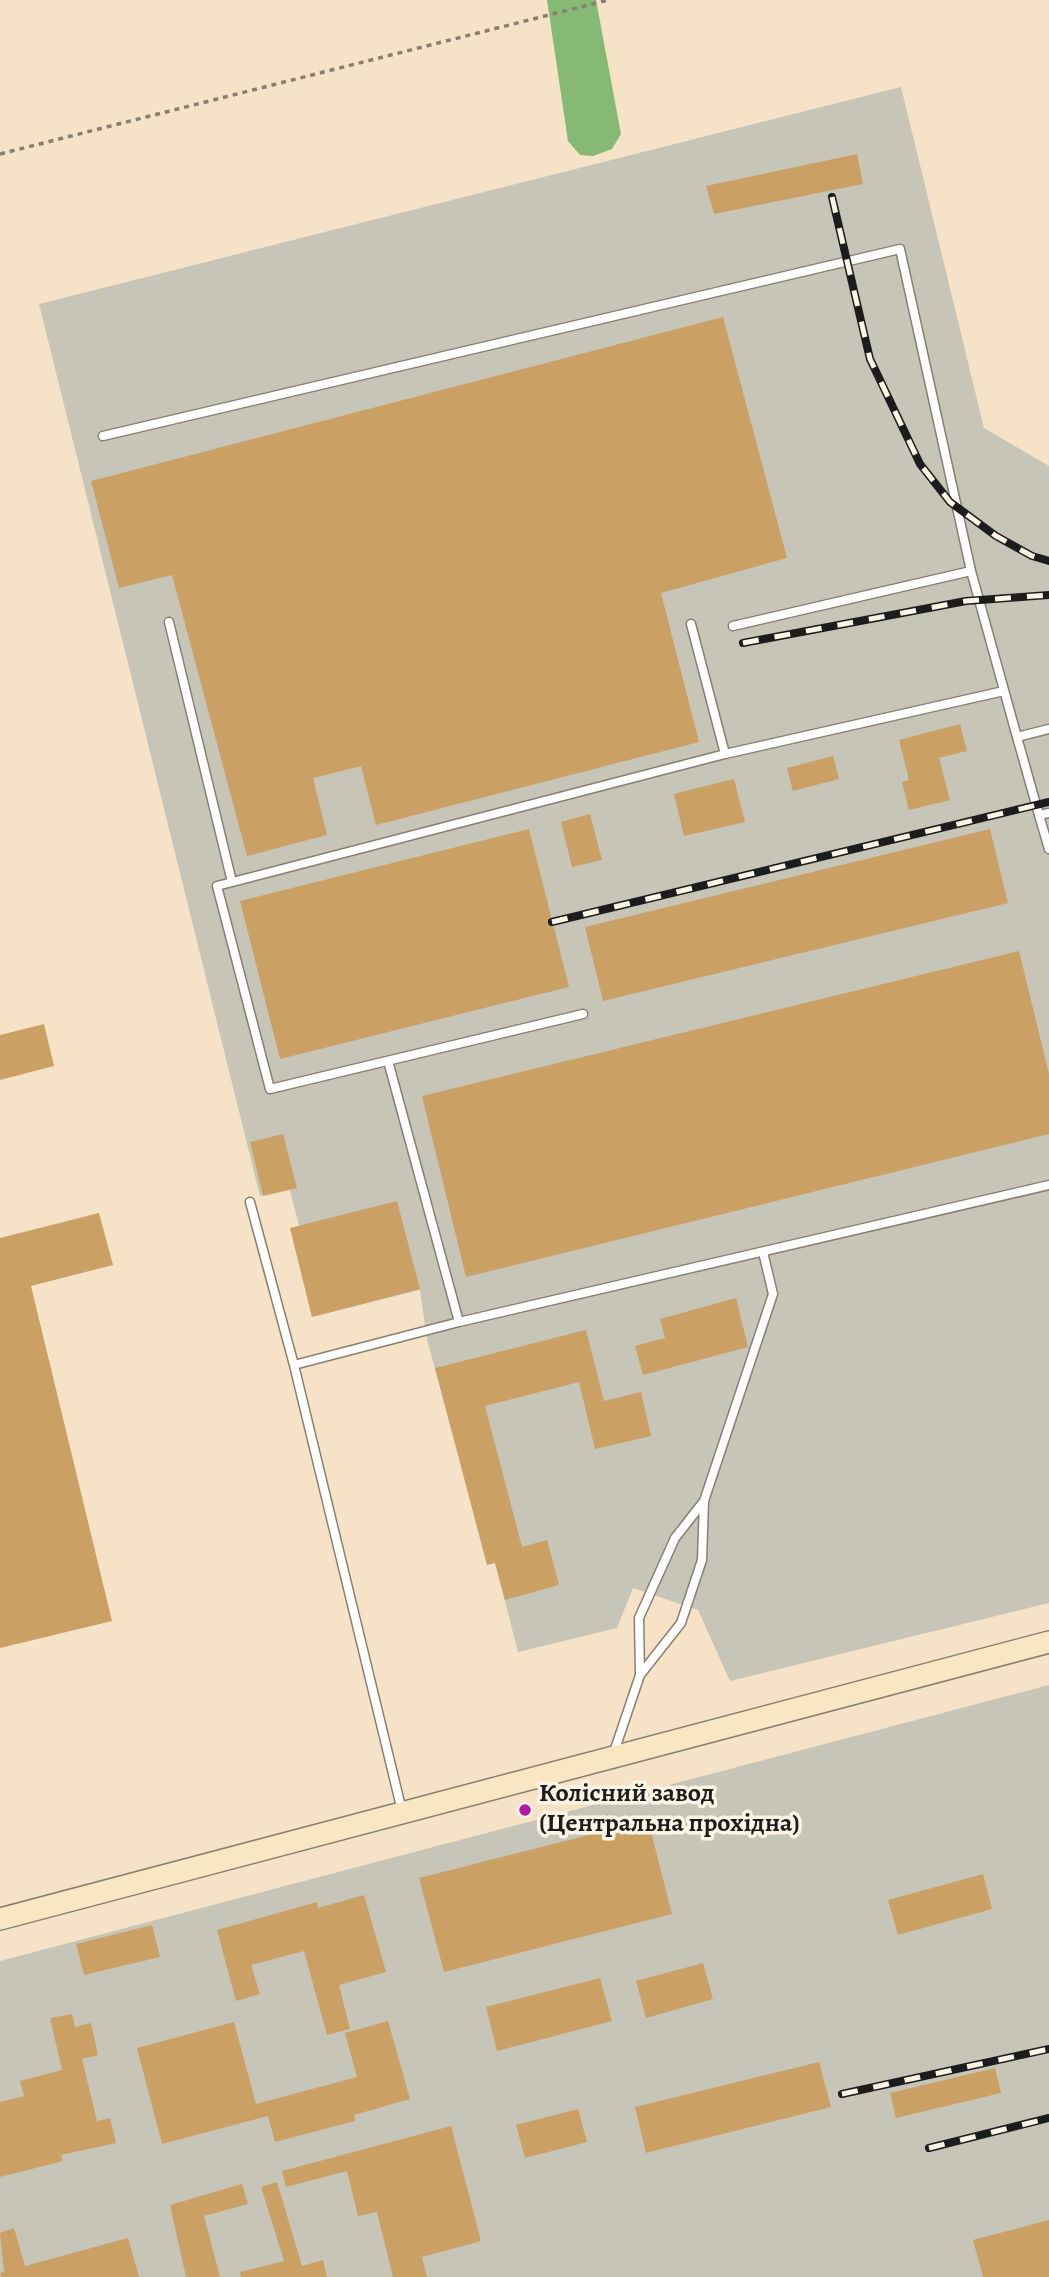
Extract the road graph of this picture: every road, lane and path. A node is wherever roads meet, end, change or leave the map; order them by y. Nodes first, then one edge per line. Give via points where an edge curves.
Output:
1 (608, 0) edge
2 (0, 154) edge
3 (103, 436) dead end
4 (971, 571) junction
5 (169, 622) dead end
6 (691, 624) dead end
7 (733, 626) dead end
8 (1004, 691) junction
9 (1049, 729) edge
10 (1017, 737) junction
11 (725, 754) junction
12 (1049, 813) edge
13 (1040, 815) junction
14 (1049, 849) edge
15 (232, 882) junction
16 (583, 1014) dead end
17 (388, 1061) junction
18 (1049, 1185) edge
19 (250, 1202) dead end
20 (762, 1252) junction
21 (458, 1322) junction
22 (294, 1364) junction
23 (704, 1501) junction
24 (1049, 1642) edge
25 (640, 1675) junction
26 (612, 1758) junction
27 (402, 1813) junction
28 (0, 1919) edge

1 - 2 path
3 - 4 lane via 900,249
4 - 7 lane
4 - 8 lane
5 - 15 lane
6 - 11 lane
8 - 10 lane
8 - 11 lane
9 - 10 lane
10 - 13 lane
11 - 15 lane
12 - 13 lane
13 - 14 lane
15 - 17 lane via 217,886 270,1089
16 - 17 lane
17 - 21 lane
18 - 20 lane
19 - 22 lane
20 - 21 lane
20 - 23 lane via 773,1294
21 - 22 lane
22 - 27 lane
23 - 25 lane via 675,1538 639,1619
23 - 25 lane via 702,1560 681,1623
24 - 26 street
25 - 26 lane
26 - 27 street
27 - 28 street

